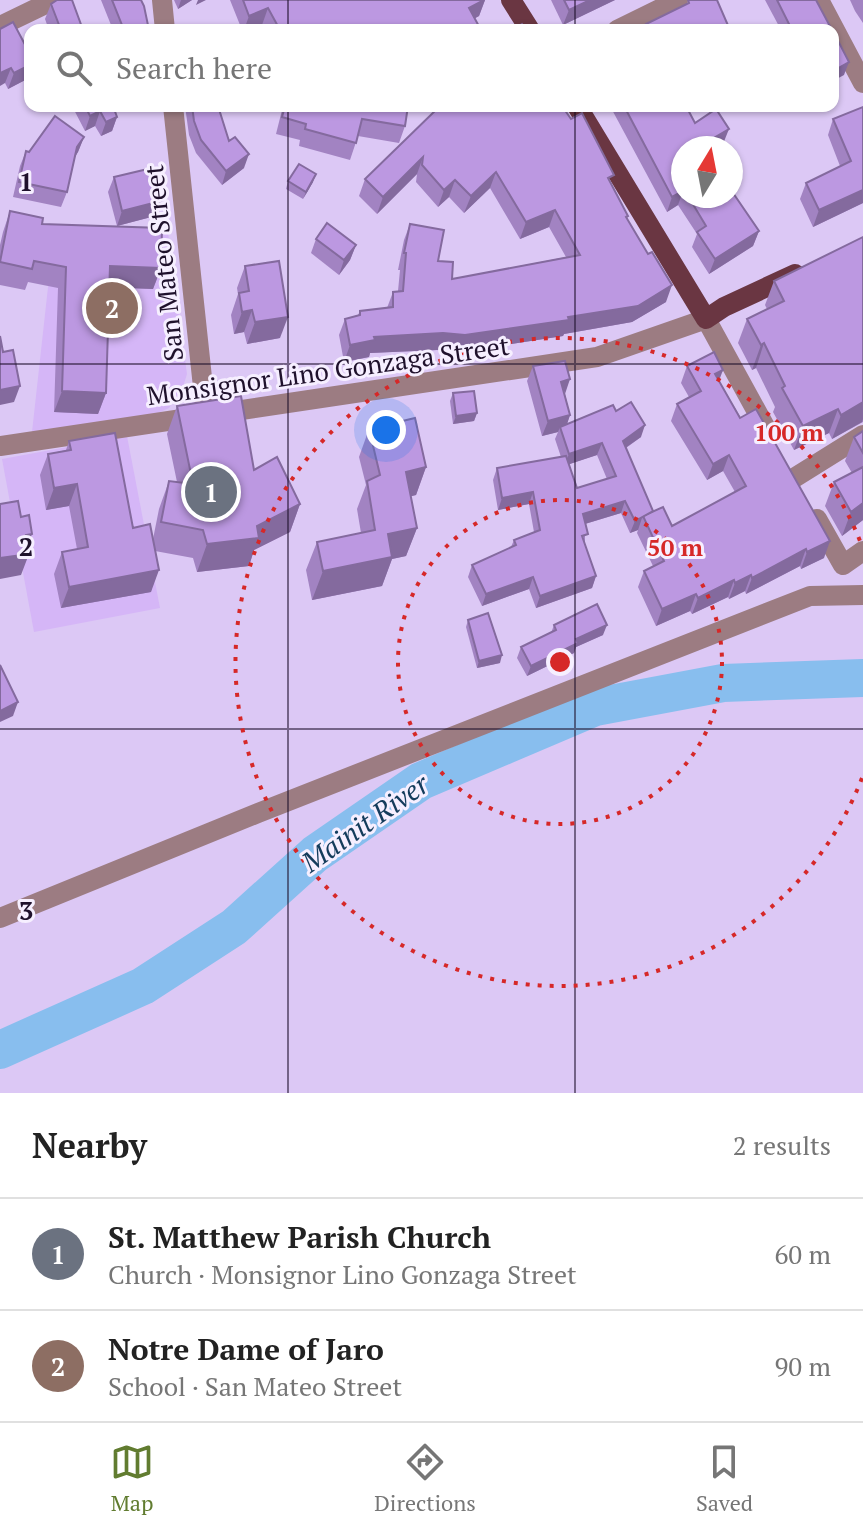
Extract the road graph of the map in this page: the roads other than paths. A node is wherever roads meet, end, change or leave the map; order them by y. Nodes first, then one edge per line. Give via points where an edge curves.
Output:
1 (54, 0) edge
2 (162, 0) edge
3 (511, 0) edge
4 (678, 0) edge
5 (819, 0) edge
6 (164, 24) edge
7 (526, 24) edge
8 (629, 24) edge
9 (832, 24) edge
10 (0, 26) edge
11 (839, 38) edge
12 (863, 83) edge
13 (174, 112) edge
14 (581, 112) edge
15 (807, 268) edge
16 (706, 319) junction
17 (206, 415) junction
18 (863, 435) edge
19 (0, 446) edge
20 (794, 477) junction
21 (863, 551) edge
22 (863, 595) edge
23 (0, 918) edge

1 - 10 street
2 - 6 street
3 - 7 main road
4 - 8 street
5 - 9 street
11 - 12 street
13 - 17 street, San Mateo Street
14 - 16 main road
15 - 16 main road
16 - 17 street, Monsignor Lino Gonzaga Street via 597,357
16 - 20 street
17 - 19 street, Monsignor Lino Gonzaga Street
18 - 20 street
20 - 21 street via 843,565
22 - 23 street via 810,596

